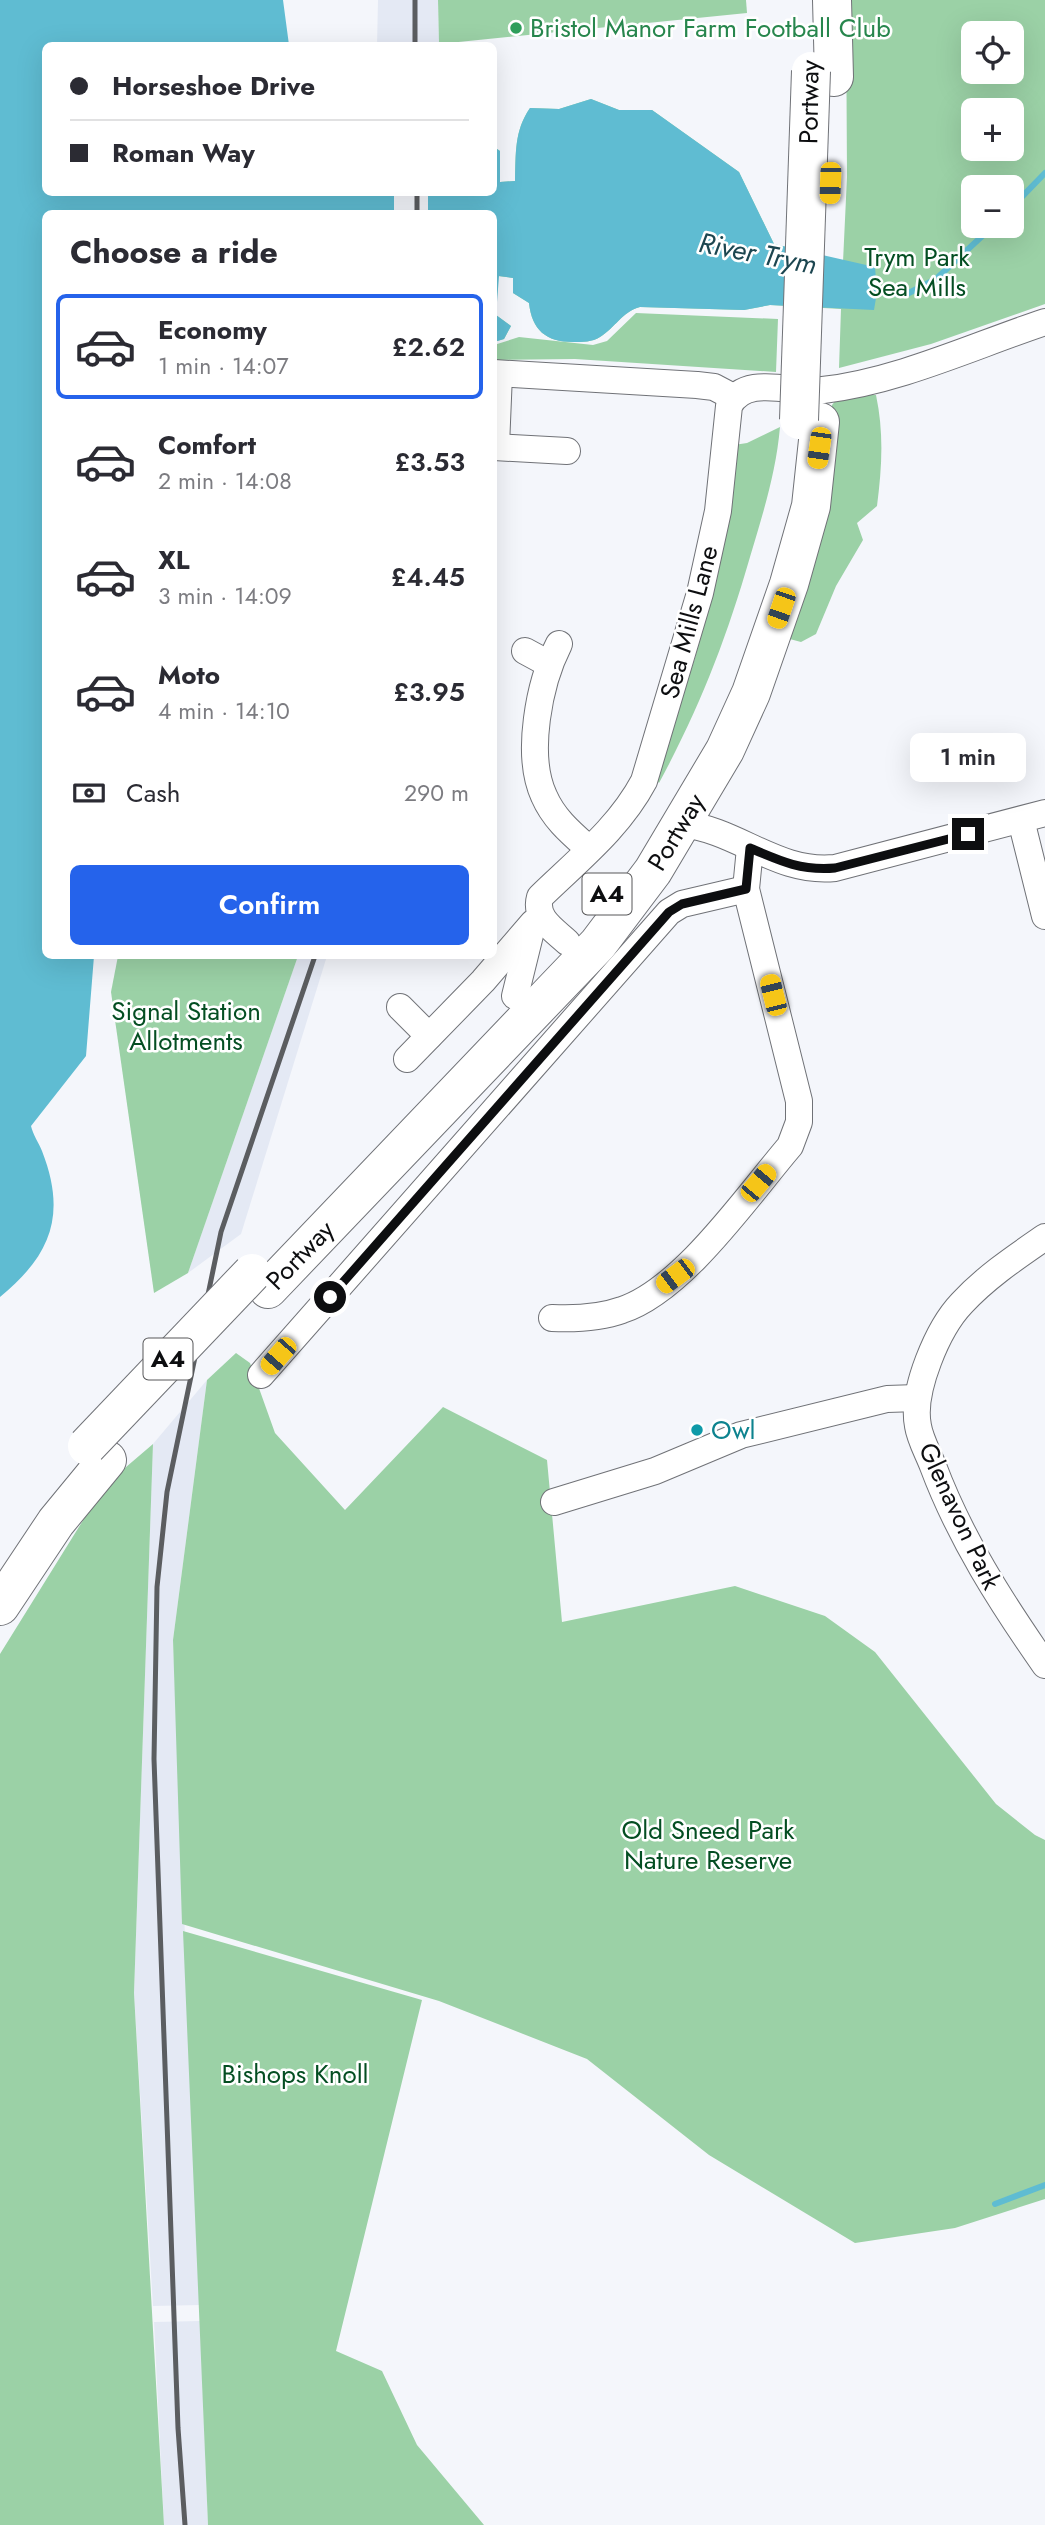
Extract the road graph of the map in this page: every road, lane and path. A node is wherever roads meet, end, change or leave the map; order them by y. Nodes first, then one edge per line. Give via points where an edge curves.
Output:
1 (808, 0) edge
2 (832, 0) edge
3 (822, 74) junction
4 (1045, 322) edge
5 (497, 374) edge
6 (733, 397) junction
7 (810, 421) junction
8 (497, 447) edge
9 (566, 451) dead end
10 (525, 652) dead end
11 (702, 790) junction
12 (1033, 817) edge
13 (682, 824) junction
14 (598, 842) junction
15 (750, 848) junction
16 (746, 889) junction
17 (535, 914) junction
18 (1045, 916) edge
19 (567, 942) junction
20 (515, 996) junction
21 (400, 1007) dead end
22 (429, 1037) junction
23 (407, 1059) dead end
24 (1045, 1237) edge
25 (260, 1281) junction
26 (552, 1318) dead end
27 (261, 1376) dead end
28 (917, 1398) junction
29 (97, 1453) junction
30 (565, 1489) dead end
31 (0, 1562) edge
32 (0, 1606) edge
33 (1045, 1665) edge

1 - 3 highway, Portway / A4
2 - 3 highway, Portway / A4
3 - 7 highway, Portway / A4, bridge
4 - 6 street via 885,376 821,391 751,387
5 - 6 street via 697,385
6 - 14 street, Sea Mills Lane via 718,511 700,593 659,734 633,801
7 - 11 highway, Portway / A4 via 811,506 789,584 751,692
7 - 19 highway, Portway / A4 via 769,580 732,679 675,796 634,860
8 - 9 street
10 - 14 street via 554,654 537,724 537,777 551,810 565,828
11 - 13 highway, Portway / A4
11 - 15 street
12 - 15 street via 825,869 792,866
12 - 18 street
13 - 15 street
13 - 25 highway, Portway / A4 via 598,944
14 - 17 street, Sea Mills Lane via 540,897
15 - 16 street
16 - 26 street via 799,1101 797,1133 695,1258 675,1276 624,1310
16 - 27 street via 682,904 669,912
17 - 19 street
17 - 20 street
17 - 22 street, Sea Mills Lane via 510,953
19 - 20 highway, Portway / A4
20 - 25 highway, Portway / A4
21 - 22 street
22 - 23 street, Sea Mills Lane
24 - 28 street, Glenavon Park via 993,1273 960,1305 933,1348
25 - 29 highway, Portway / A4, bridge
28 - 30 street via 887,1399 741,1435 654,1471
28 - 33 street, Glenavon Park via 918,1426 950,1507 997,1596
29 - 31 highway, Portway / A4 via 37,1507
29 - 32 highway, Portway / A4

